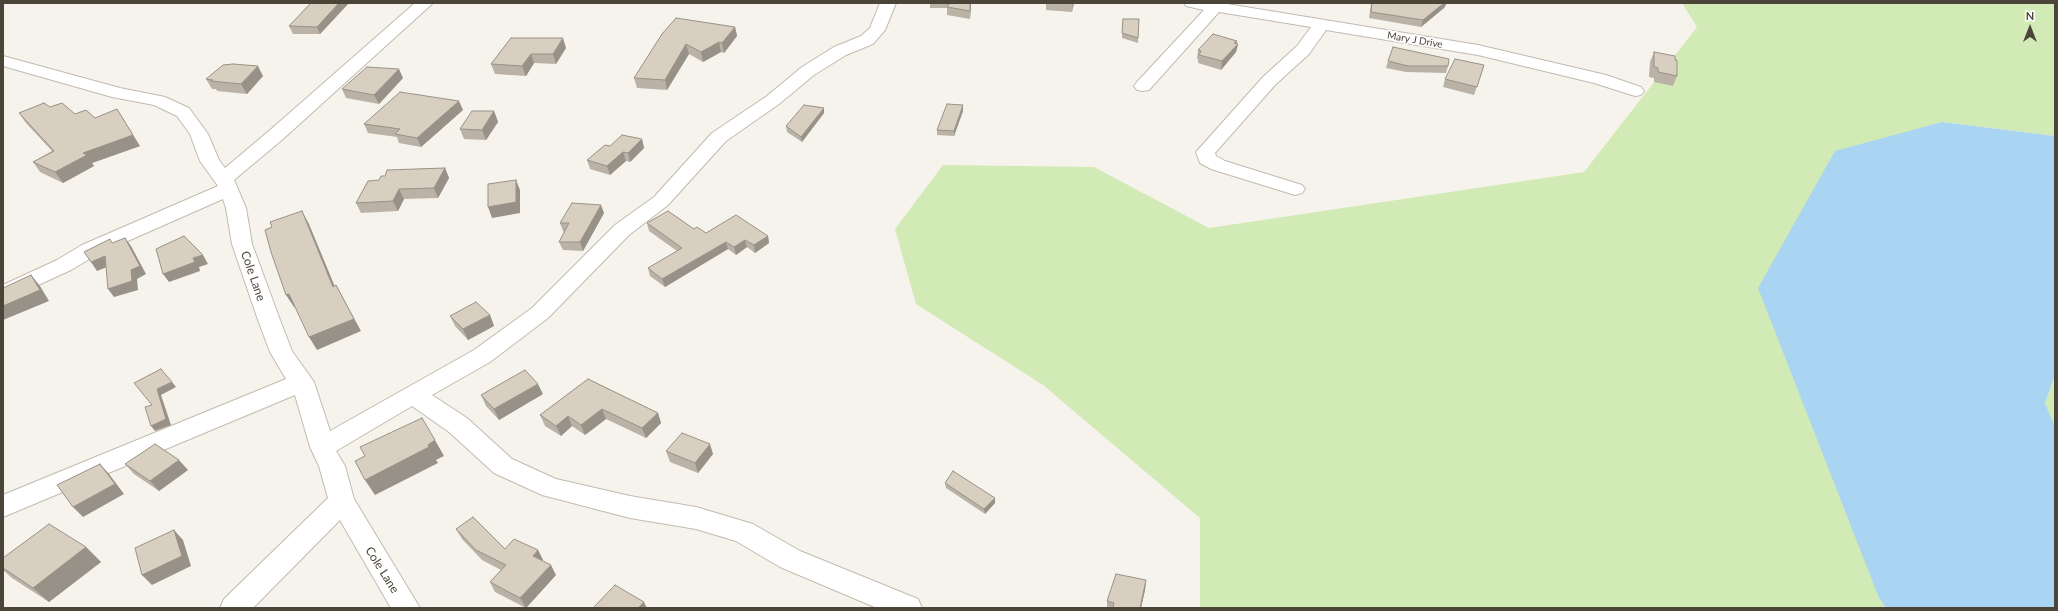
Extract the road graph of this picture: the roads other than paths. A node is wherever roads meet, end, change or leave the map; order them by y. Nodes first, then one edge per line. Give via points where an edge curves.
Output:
1 (425, 3) edge
2 (888, 3) edge
3 (1192, 3) edge
4 (1214, 8) junction
5 (1255, 8) edge
6 (1322, 24) junction
7 (3, 61) edge
8 (1143, 86) dead end
9 (1635, 91) dead end
10 (226, 184) junction
11 (1295, 189) dead end
12 (3, 294) edge
13 (302, 382) junction
14 (414, 394) junction
15 (322, 447) junction
16 (342, 501) junction
17 (3, 506) edge
18 (234, 608) edge
19 (406, 608) edge
20 (908, 608) edge

1 - 10 street via 276,135
2 - 14 street via 877,30 866,40 840,51 808,71 773,100 719,136 661,201 622,230 540,313 482,356
3 - 4 street, Mary J Drive
4 - 5 street, Mary J Drive
4 - 8 street
5 - 6 street, Mary J Drive
6 - 9 street, Mary J Drive via 1478,50 1600,79
6 - 11 street via 1303,50 1269,81 1205,152 1207,159 1218,165
7 - 10 street, Cole Lane via 118,93 159,101 183,112 199,134 210,161
10 - 12 street
10 - 13 street, Cole Lane via 236,208 242,244 281,352
13 - 15 street, Cole Lane
13 - 17 street
14 - 15 street
14 - 20 street via 458,425 503,466 551,488 630,507 696,518 744,532 790,560
15 - 16 street, Cole Lane via 332,466
16 - 18 street
16 - 19 street, Cole Lane

